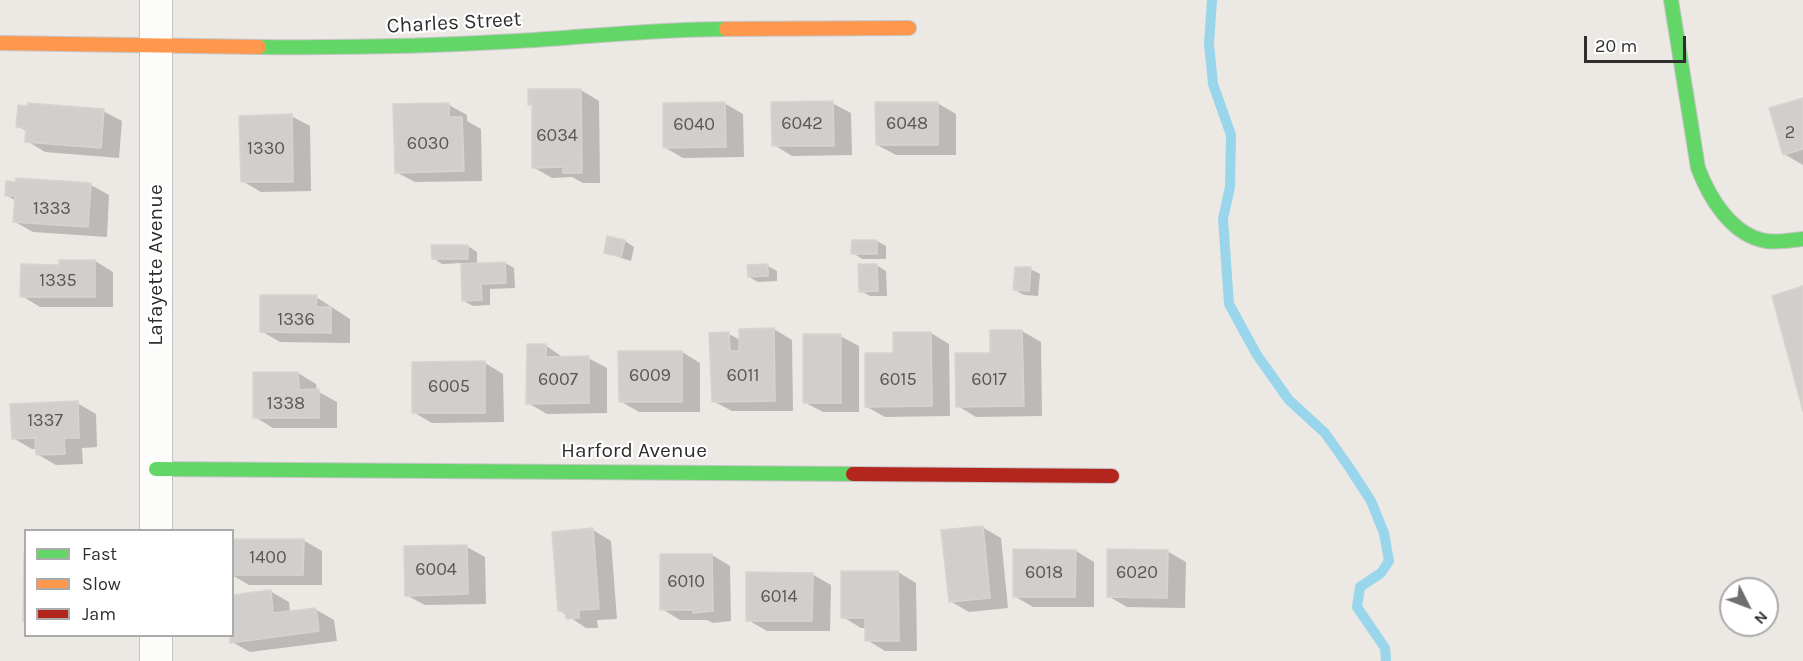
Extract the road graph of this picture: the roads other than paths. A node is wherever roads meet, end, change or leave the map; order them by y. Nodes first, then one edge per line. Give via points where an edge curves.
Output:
1 (156, 0) edge
2 (1671, 0) edge
3 (909, 28) dead end
4 (0, 43) edge
5 (157, 46) junction
6 (1803, 238) edge
7 (156, 469) junction
8 (1112, 476) dead end
9 (156, 529) edge
10 (156, 637) edge
11 (156, 661) edge

1 - 5 street, Lafayette Avenue
2 - 6 street via 1704,185 1728,216 1753,236 1777,242
3 - 5 street, Charles Street via 668,29 366,48
4 - 5 street, Charles Street
5 - 7 street, Lafayette Avenue
7 - 8 street, Harford Avenue
7 - 9 street, Lafayette Avenue
10 - 11 street

